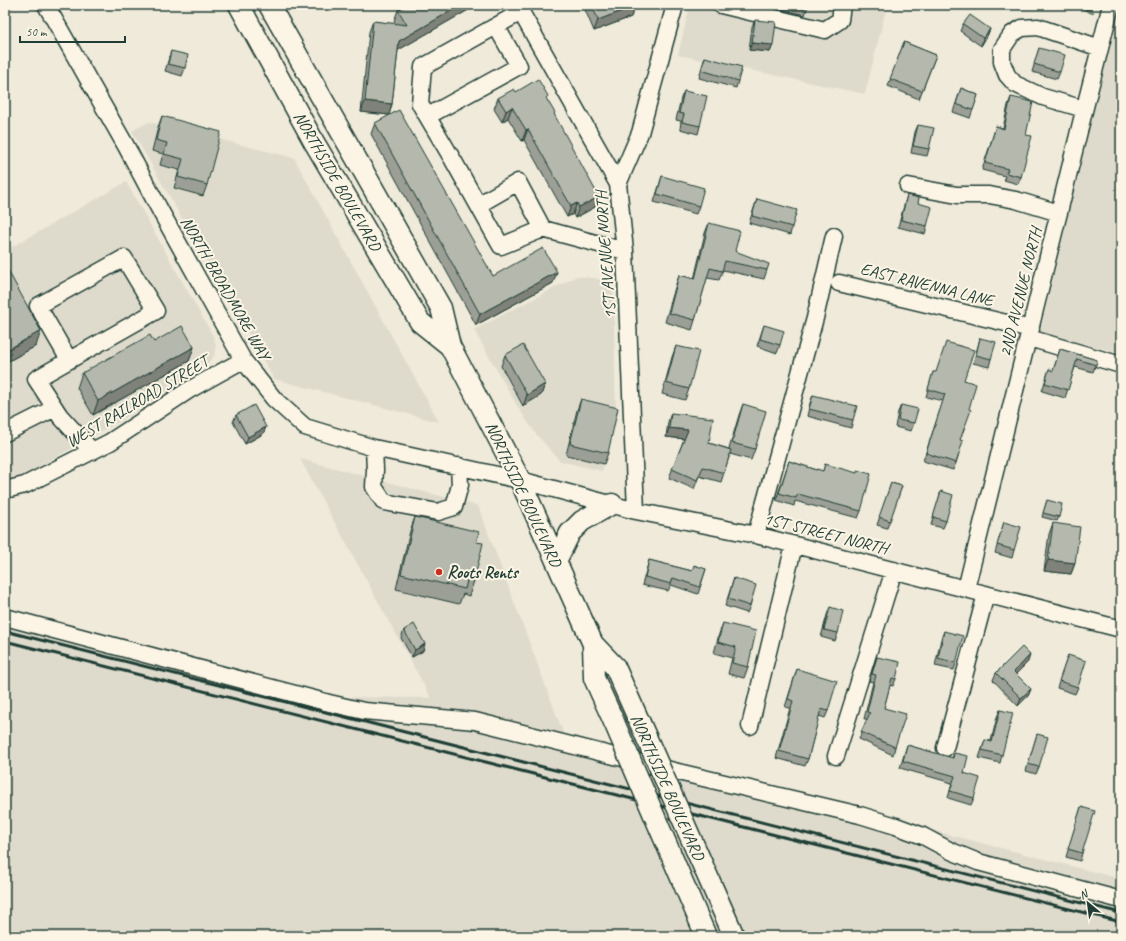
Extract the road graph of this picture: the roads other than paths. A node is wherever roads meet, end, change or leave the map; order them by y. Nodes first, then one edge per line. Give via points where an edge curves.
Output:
1 (46, 5) edge
2 (239, 5) edge
3 (269, 5) edge
4 (675, 5) edge
5 (721, 5) edge
6 (842, 5) edge
7 (1112, 5) edge
8 (519, 8) edge
9 (496, 26) junction
10 (1100, 48) junction
11 (1084, 109) junction
12 (428, 116) junction
13 (618, 184) junction
14 (908, 186) dead end
15 (478, 205) junction
16 (1060, 213) junction
17 (543, 229) junction
18 (834, 236) dead end
19 (625, 251) junction
20 (838, 282) dead end
21 (1030, 333) junction
22 (450, 346) junction
23 (69, 360) junction
24 (243, 360) junction
25 (1121, 365) edge
26 (55, 408) junction
27 (5, 433) edge
28 (374, 448) junction
29 (92, 451) junction
30 (460, 466) junction
31 (520, 480) junction
32 (5, 490) edge
33 (612, 504) junction
34 (636, 511) junction
35 (756, 535) junction
36 (794, 545) junction
37 (556, 561) junction
38 (894, 570) junction
39 (966, 589) junction
40 (986, 594) junction
41 (5, 617) edge
42 (1121, 629) edge
43 (593, 644) junction
44 (750, 726) dead end
45 (945, 748) dead end
46 (836, 756) dead end
47 (1121, 900) edge
48 (706, 936) edge
49 (734, 936) edge

1 - 24 street, NORTH BROADMORE WAY
2 - 22 main road, NORTHSIDE BOULEVARD via 314,142 420,322
3 - 22 main road, NORTHSIDE BOULEVARD via 441,308
4 - 13 street, 1ST AVENUE NORTH via 640,133
5 - 6 street via 825,30 840,20
7 - 10 street, 2ND AVENUE NORTH
8 - 9 street
8 - 13 street
9 - 12 street via 423,67 420,104
9 - 12 street via 519,66
10 - 11 street, 2ND AVENUE NORTH
10 - 11 street via 1038,27 1022,28 1012,34 1002,49 1006,75 1015,84 1043,97
11 - 16 street, 2ND AVENUE NORTH
12 - 15 street
13 - 19 street, 1ST AVENUE NORTH
14 - 16 street via 956,195 989,195
15 - 17 street via 501,246
15 - 17 street via 518,182
16 - 21 street, 2ND AVENUE NORTH
17 - 19 street
18 - 35 street via 815,318
19 - 34 street, 1ST AVENUE NORTH
20 - 21 street, EAST RAVENNA LANE
21 - 25 street, EAST RAVENNA LANE
21 - 39 street, 2ND AVENUE NORTH
22 - 31 main road, NORTHSIDE BOULEVARD
23 - 23 street via 156,311 124,258 38,306
23 - 26 street via 36,379
24 - 28 street, NORTH BROADMORE WAY via 274,399 305,427
24 - 29 street, WEST RAILROAD STREET via 189,390
26 - 27 street
26 - 29 street
28 - 30 street, NORTH BROADMORE WAY
28 - 30 street via 374,487 384,502 438,512 454,507 460,485
29 - 32 street, WEST RAILROAD STREET via 25,485
30 - 31 street, NORTH BROADMORE WAY
31 - 33 street, 1ST STREET NORTH
31 - 37 main road, NORTHSIDE BOULEVARD
33 - 34 street, 1ST STREET NORTH
33 - 37 main road via 582,521 570,533
34 - 35 street, 1ST STREET NORTH
35 - 36 street, 1ST STREET NORTH
36 - 38 street, 1ST STREET NORTH
36 - 44 street
37 - 43 main road, NORTHSIDE BOULEVARD
38 - 39 street, 1ST STREET NORTH
38 - 46 street
39 - 40 street, 1ST STREET NORTH
40 - 42 street, 1ST STREET NORTH
40 - 45 street
41 - 47 street via 357,710 474,721 860,815 923,836 950,852 978,862
43 - 48 main road, NORTHSIDE BOULEVARD, bridge via 594,678
43 - 49 main road, NORTHSIDE BOULEVARD, bridge via 615,667

